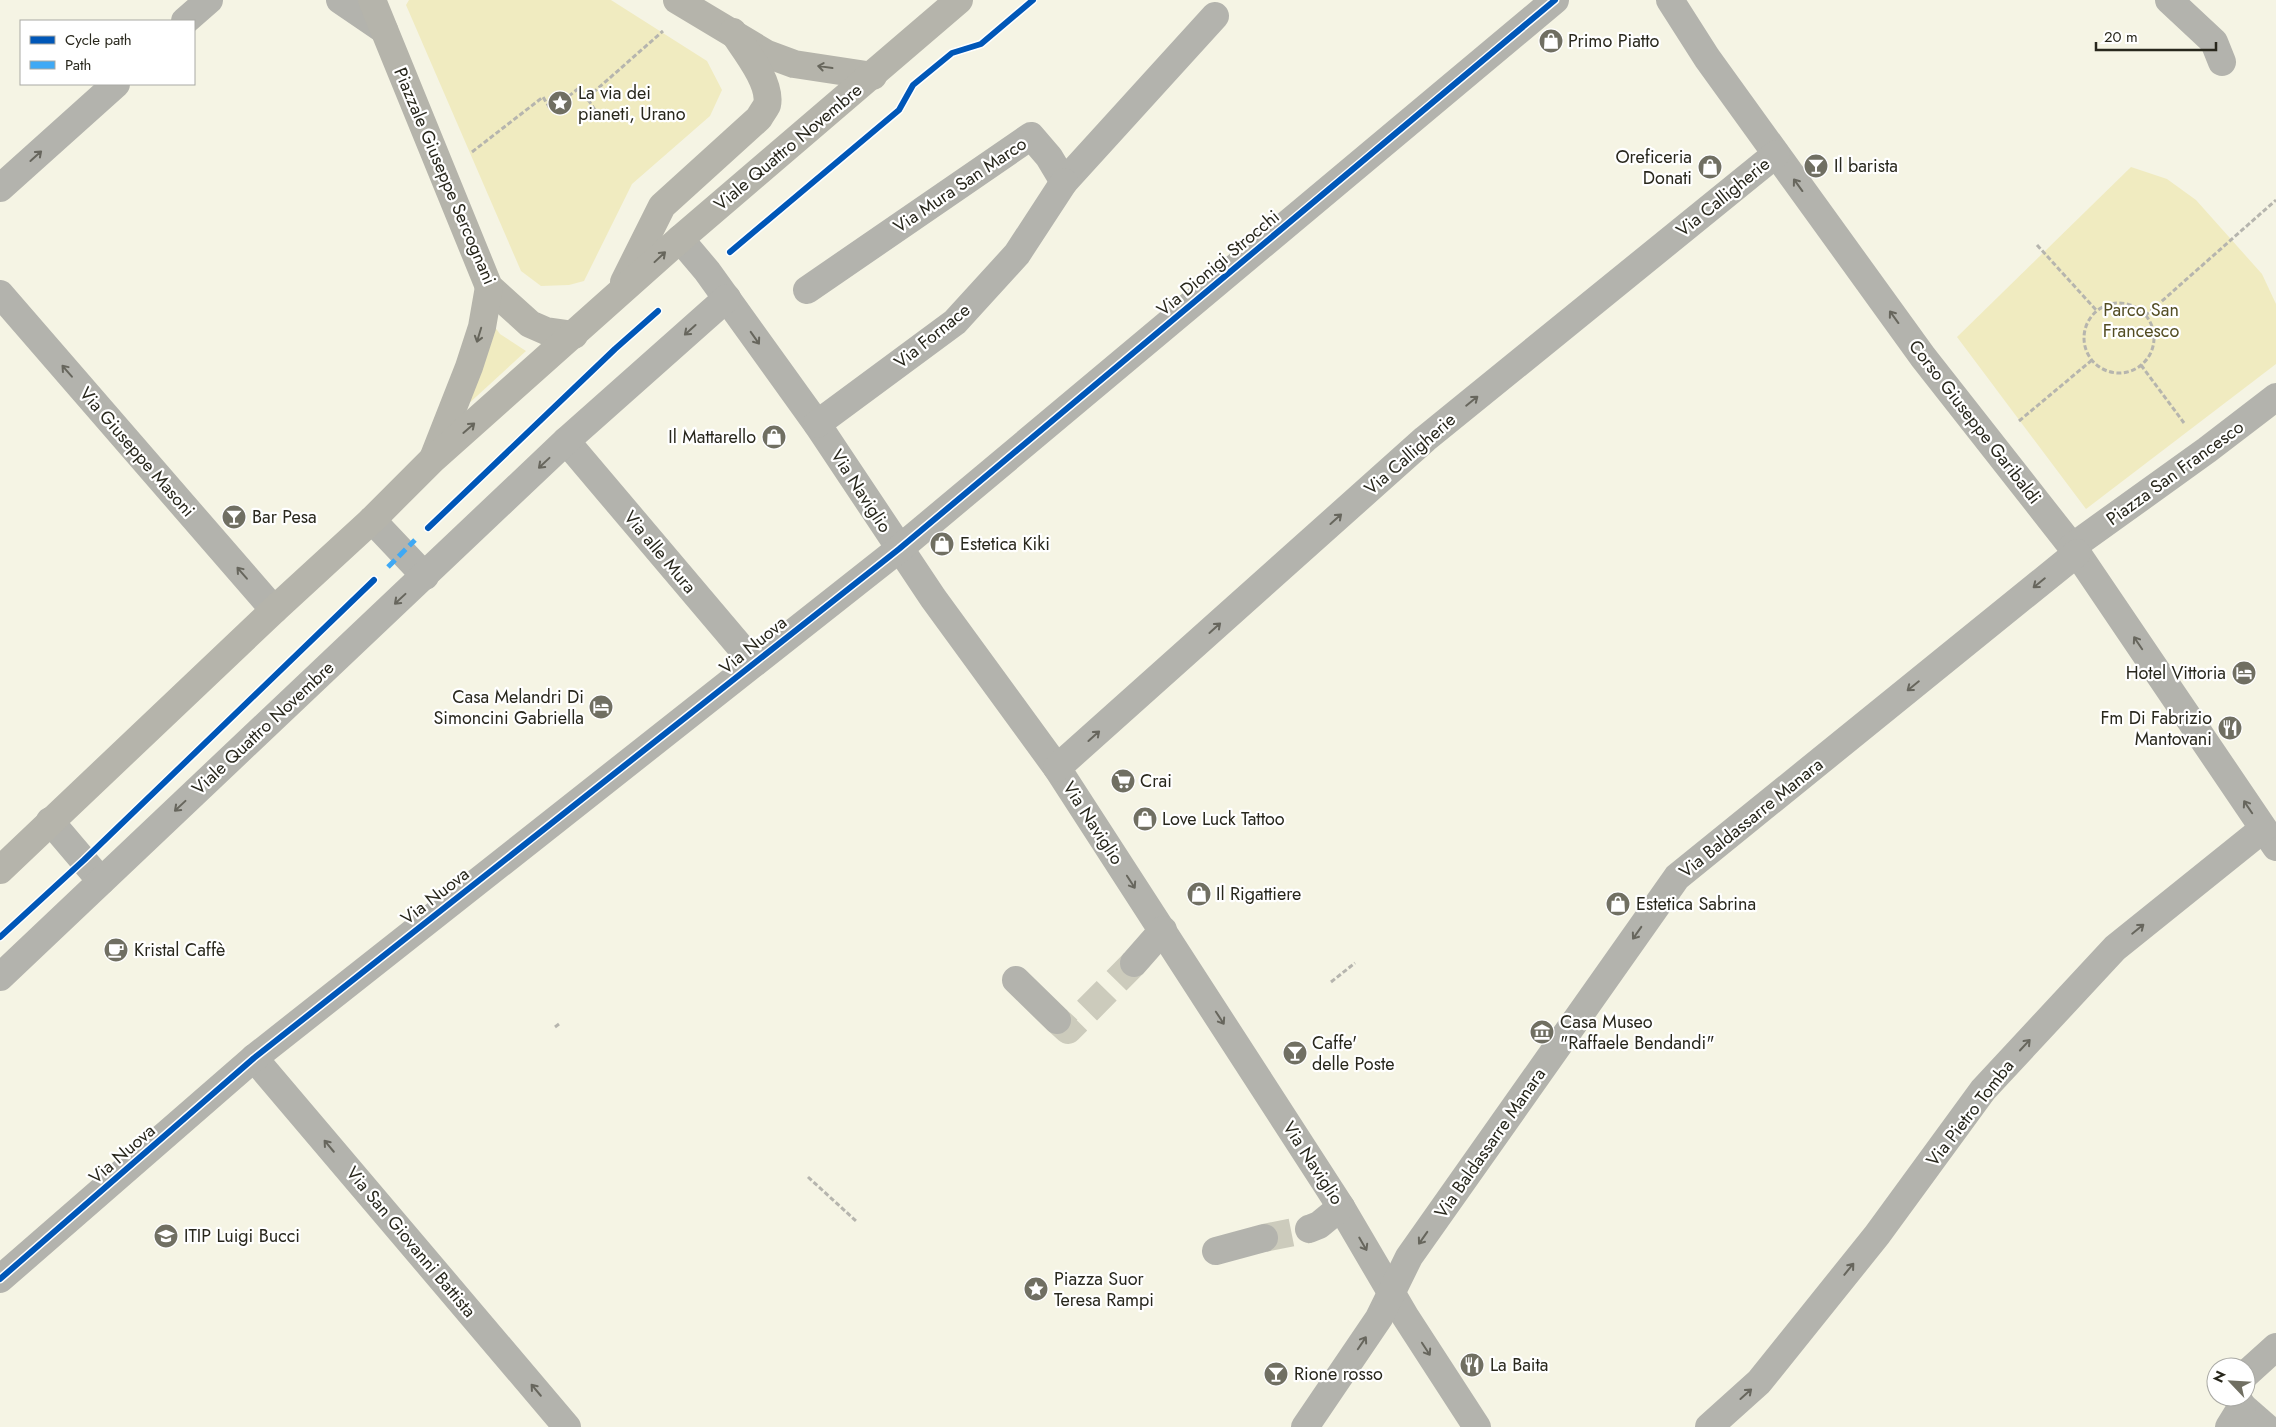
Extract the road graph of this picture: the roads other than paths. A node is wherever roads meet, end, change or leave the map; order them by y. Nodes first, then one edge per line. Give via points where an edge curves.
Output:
1 (208, 0) edge
2 (340, 0) edge
3 (959, 0) edge
4 (1555, 0) edge
5 (1670, 0) edge
6 (2169, 0) edge
7 (683, 4) edge
8 (377, 9) edge
9 (1215, 16) dead end
10 (186, 20) edge
11 (733, 32) junction
12 (2222, 62) dead end
13 (873, 76) junction
14 (115, 85) edge
15 (1776, 154) junction
16 (1064, 182) junction
17 (0, 188) edge
18 (680, 239) junction
19 (489, 287) junction
20 (807, 290) dead end
21 (0, 294) edge
22 (727, 298) junction
23 (615, 299) junction
24 (574, 335) junction
25 (2276, 397) edge
26 (818, 424) junction
27 (566, 441) junction
28 (432, 460) junction
29 (372, 520) junction
30 (899, 549) junction
31 (2075, 550) junction
32 (425, 576) junction
33 (274, 610) junction
34 (754, 663) junction
35 (1057, 768) junction
36 (50, 821) junction
37 (2269, 838) edge
38 (0, 870) edge
39 (101, 881) junction
40 (1162, 930) junction
41 (1134, 963) tunnel mouth
42 (0, 977) edge
43 (1016, 980) dead end
44 (1057, 1020) tunnel mouth
45 (254, 1058) junction
46 (1342, 1207) junction
47 (1309, 1229) tunnel mouth
48 (1264, 1238) tunnel mouth
49 (1216, 1251) dead end
50 (0, 1279) edge
51 (1391, 1293) junction
52 (2276, 1347) edge
53 (2256, 1365) edge
54 (2236, 1410) edge
55 (567, 1427) edge
56 (1305, 1427) edge
57 (1477, 1427) edge
58 (1709, 1427) edge
59 (2266, 1427) edge

1 - 10 street
2 - 8 street
3 - 13 main road via 896,52
4 - 30 street, Via Dionigi Strocchi
5 - 15 street, Corso Giuseppe Garibaldi
6 - 12 street via 2214,42
7 - 11 main road
8 - 19 main road, Piazzale Giuseppe Sercognani
9 - 16 street
13 -> 11 main road, Viale Quattro Novembre via 794,64 767,54
11 - 23 main road via 766,89 766,105 759,118 662,206
13 - 18 main road, Viale Quattro Novembre
17 -> 14 street
31 -> 15 street, Corso Giuseppe Garibaldi via 1923,357
35 -> 15 street, Via Calligherie via 1425,439
16 - 20 street, Via Mura San Marco via 1049,157 1030,136
16 - 26 street, Via Fornace via 1017,254 955,322
18 - 22 street, Via Naviglio
23 -> 18 main road, Viale Quattro Novembre
19 - 24 main road, Piazzale Giuseppe Sercognani via 530,324 546,332
19 -> 28 main road via 482,327 469,368
33 -> 21 street, Via Giuseppe Masoni
22 -> 26 street, Via Naviglio
22 -> 27 street, Viale Quattro Novembre
23 - 24 main road
28 -> 24 main road
25 - 31 street, Piazza San Francesco
26 - 30 street, Via Naviglio
27 -> 32 street, Viale Quattro Novembre
27 - 34 street, Via alle Mura
28 - 29 main road
29 - 32 street
29 - 33 main road
30 - 34 street, Via Nuova
30 - 35 street, Via Naviglio
37 -> 31 street, Corso Giuseppe Garibaldi
31 -> 51 street, Via Baldassarre Manara via 1677,876 1409,1257
32 -> 39 street, Viale Quattro Novembre
33 - 36 main road
34 - 45 street, Via Nuova
35 -> 40 street, Via Naviglio
36 - 38 main road
36 - 39 street
58 -> 37 street, Via Pietro Tomba via 1759,1382 1876,1234 1983,1090 2115,948
39 - 42 street, Viale Quattro Novembre
40 - 41 street
40 -> 46 street, Via Naviglio
43 - 44 street
45 - 50 street, Via Nuova
55 -> 45 street, Via San Giovanni Battista
46 - 47 street
46 -> 51 street, Via Naviglio
48 - 49 street
56 -> 51 street, Via Baldassarre Manara via 1379,1318
51 -> 57 street, Via Naviglio
52 - 53 street
54 - 59 street

